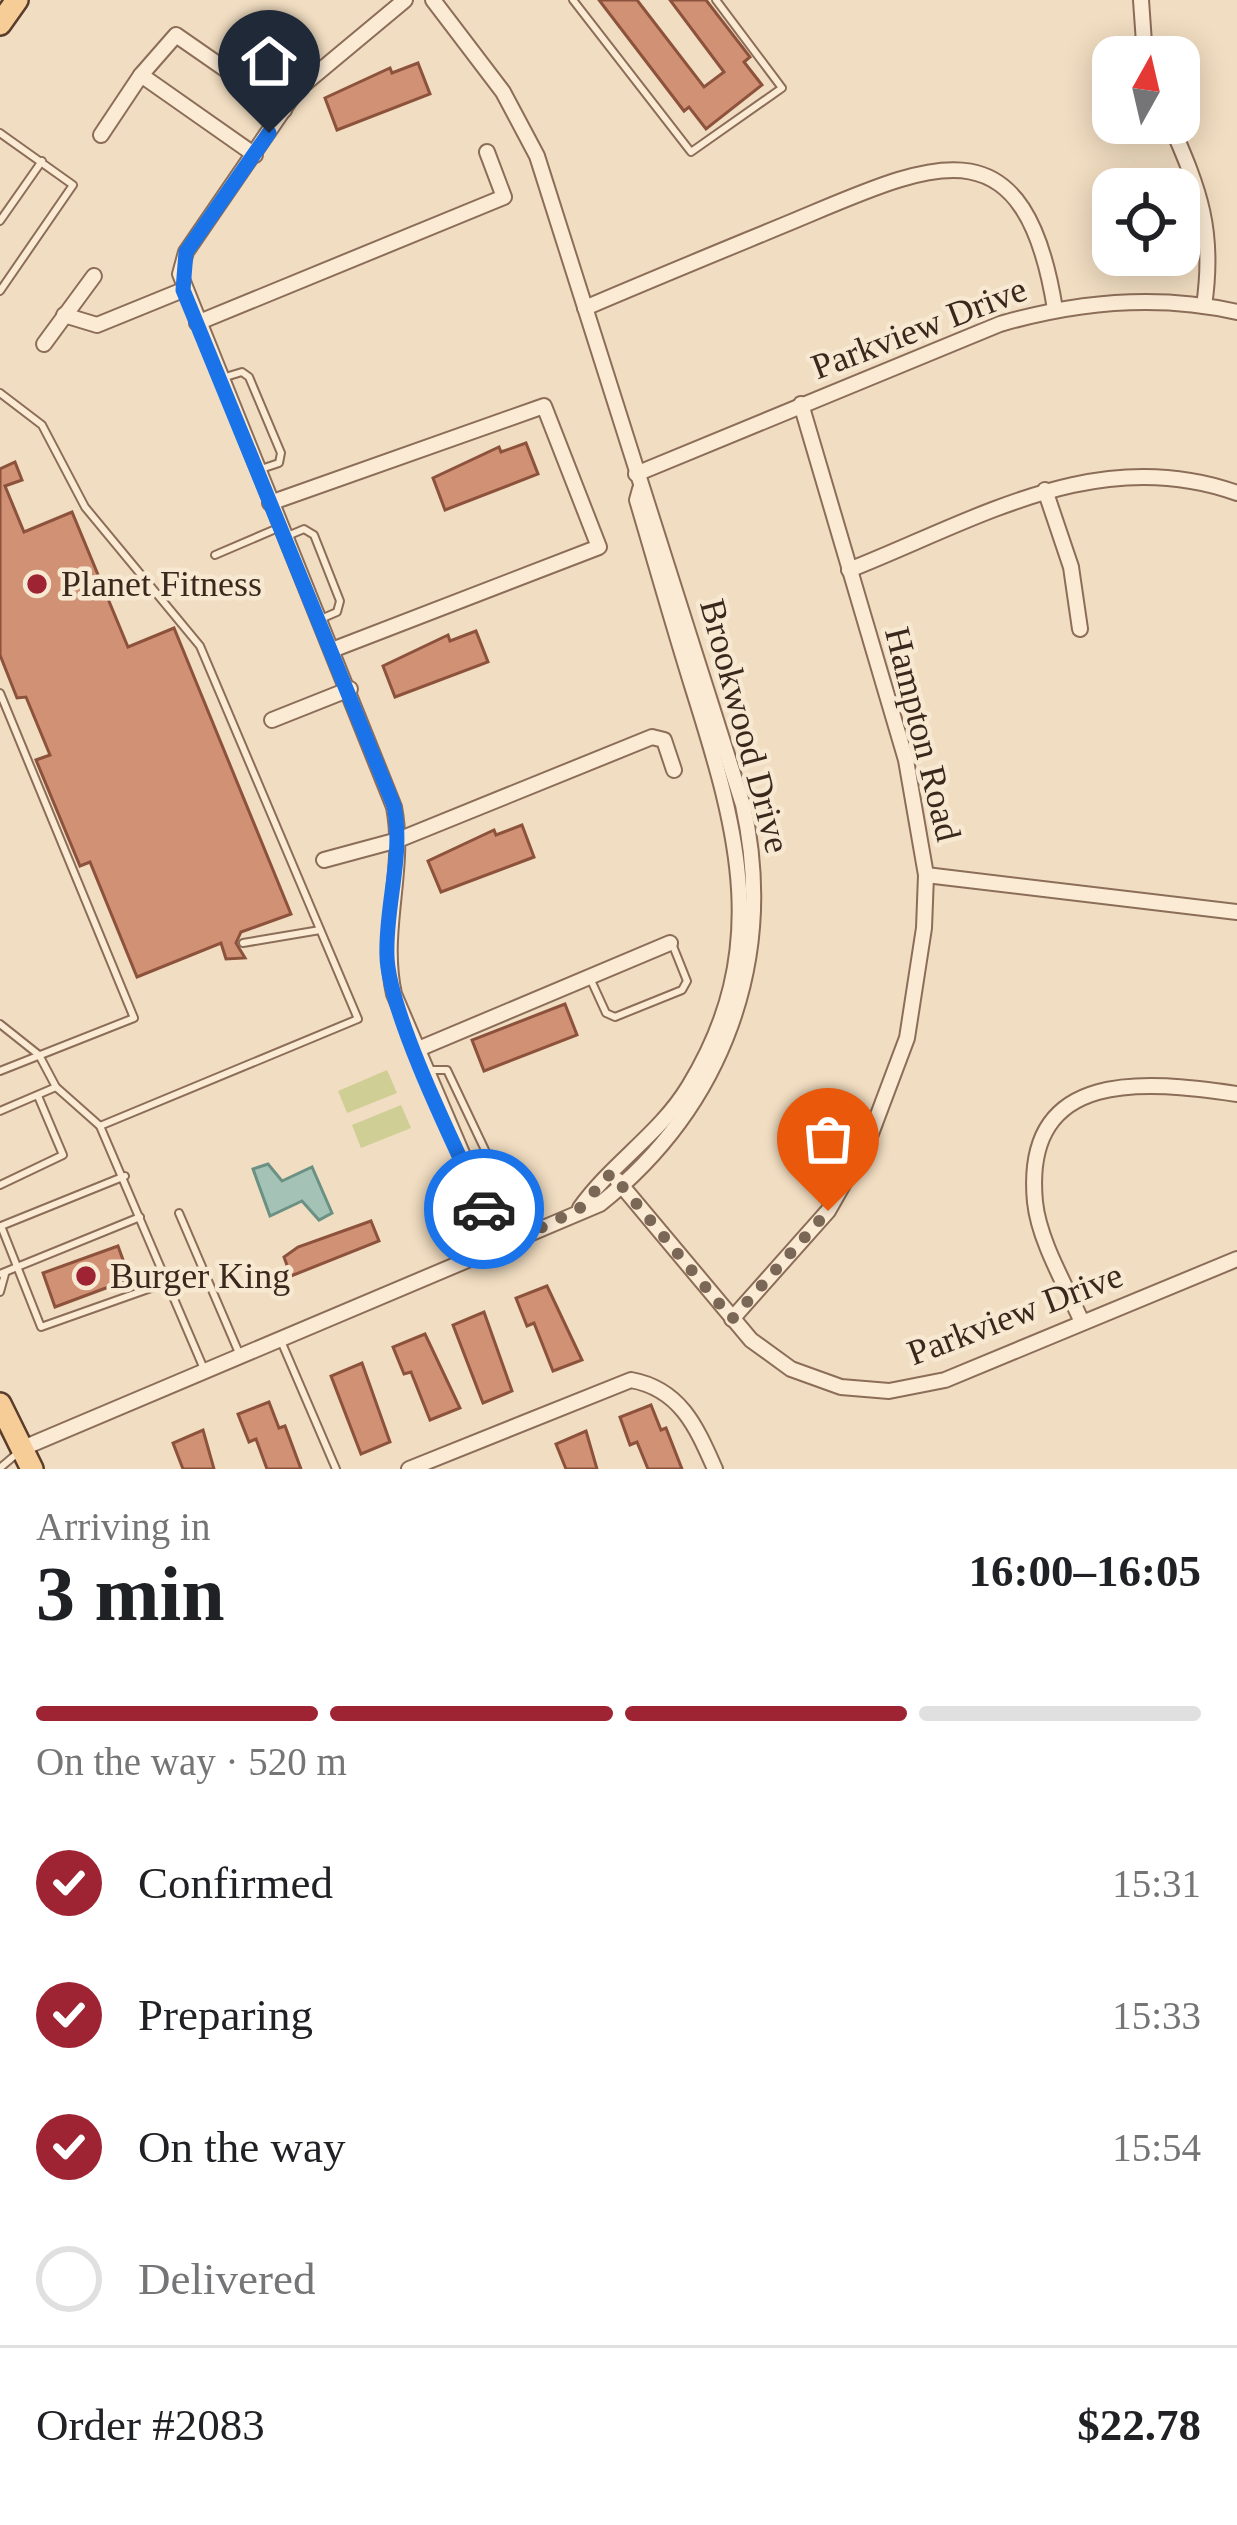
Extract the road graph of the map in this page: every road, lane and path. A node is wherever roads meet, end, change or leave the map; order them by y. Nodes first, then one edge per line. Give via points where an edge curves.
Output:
1 (16, 0) edge
2 (405, 0) edge
3 (433, 0) edge
4 (573, 0) edge
5 (716, 0) edge
6 (1141, 0) edge
7 (0, 24) edge
8 (1143, 36) edge
9 (141, 75) junction
10 (284, 110) junction
11 (0, 133) edge
12 (101, 135) dead end
13 (1178, 144) edge
14 (487, 152) dead end
15 (255, 155) junction
16 (42, 161) junction
17 (0, 220) edge
18 (94, 276) dead end
19 (183, 290) junction
20 (0, 291) edge
21 (1204, 306) junction
22 (585, 308) junction
23 (1055, 309) junction
24 (1237, 312) edge
25 (64, 315) junction
26 (197, 323) junction
27 (44, 344) dead end
28 (220, 379) junction
29 (0, 393) edge
30 (801, 404) junction
31 (257, 470) junction
32 (638, 482) junction
33 (1045, 490) junction
34 (1237, 493) edge
35 (270, 503) junction
36 (282, 532) junction
37 (215, 555) dead end
38 (849, 570) junction
39 (319, 619) junction
40 (1080, 629) dead end
41 (332, 650) junction
42 (350, 689) junction
43 (0, 693) edge
44 (272, 720) dead end
45 (674, 770) dead end
46 (398, 840) junction
47 (324, 860) dead end
48 (926, 875) junction
49 (1237, 911) edge
50 (320, 930) junction
51 (243, 943) dead end
52 (670, 943) joint
53 (590, 978) junction
54 (0, 1024) edge
55 (416, 1050) junction
56 (39, 1055) junction
57 (0, 1071) edge
58 (425, 1071) junction
59 (56, 1088) junction
60 (1237, 1094) edge
61 (38, 1096) junction
62 (0, 1111) edge
63 (100, 1126) junction
64 (125, 1176) junction
65 (617, 1180) junction
66 (0, 1185) edge
67 (477, 1193) junction
68 (179, 1213) dead end
69 (140, 1217) junction
70 (502, 1247) junction
71 (1237, 1259) edge
72 (15, 1270) junction
73 (3, 1274) edge
74 (168, 1282) junction
75 (0, 1292) edge
76 (732, 1319) junction
77 (1082, 1322) junction
78 (279, 1337) junction
79 (240, 1354) junction
80 (204, 1369) junction
81 (3, 1418) edge
82 (27, 1459) edge
83 (0, 1468) edge
84 (336, 1469) edge
85 (409, 1469) edge
86 (715, 1469) edge

1 - 7 main road
2 - 10 street via 315,71
3 - 22 street, Brookwood Drive via 522,125
4 - 5 lane via 691,152 782,88
6 - 8 street
9 - 10 street via 176,35
9 - 12 street
9 - 15 street
10 - 15 street
11 - 16 lane
13 - 21 street via 1209,230
14 - 26 street via 504,196
15 - 19 street via 186,252
16 - 17 lane
16 - 20 lane via 73,190
18 - 25 street
19 - 25 street via 97,326
19 - 26 street
21 - 23 street, Parkview Drive
21 - 24 street, Parkview Drive
22 - 23 street via 880,184 947,168 982,176 1017,200 1041,241
22 - 32 street, Brookwood Drive
23 - 30 street, Parkview Drive
25 - 27 street
26 - 28 street
28 - 31 street
28 - 31 lane via 247,374 281,453 279,463
29 - 50 lane via 42,425 85,507 200,646
30 - 32 street, Parkview Drive
30 - 38 street, Hampton Road
31 - 35 street
32 - 65 street, Brookwood Drive via 743,805 755,905 747,980 712,1073 673,1132
33 - 34 street via 1140,473
33 - 38 street
33 - 40 street via 1079,599
35 - 36 street
35 - 41 street via 544,406 598,547
36 - 37 lane
36 - 39 street
36 - 39 lane via 314,535 340,601 337,612
38 - 48 street, Hampton Road via 906,760
39 - 41 street
41 - 42 street
42 - 44 street
42 - 46 street via 394,806
43 - 56 lane via 134,1018
45 - 46 street via 664,740 652,737
46 - 47 street
46 - 55 street via 386,954
48 - 49 street
48 - 76 street, Hampton Road via 914,1003 882,1110 828,1211
50 - 51 lane
50 - 63 lane via 358,1019
52 - 53 street
52 - 53 lane via 687,981 682,990 610,1017
53 - 55 street
54 - 56 lane
55 - 58 street
56 - 57 lane
56 - 59 lane
58 - 67 street
58 - 67 lane via 447,1070 495,1171 493,1188
59 - 61 lane
59 - 63 lane
60 - 77 street via 1108,1085 1054,1124 1037,1161 1035,1205
61 - 62 lane
61 - 66 lane via 63,1155
63 - 64 lane
64 - 69 lane
64 - 72 lane via 1,1226
65 - 70 street, Brookwood Drive via 600,1204
65 - 76 street, Parkview Drive
67 - 70 street
68 - 79 lane
69 - 72 lane
69 - 74 lane
70 - 78 street, Brookwood Drive
71 - 77 street, Parkview Drive
72 - 73 lane
72 - 74 lane via 41,1327
73 - 75 lane
74 - 80 lane
76 - 77 street, Parkview Drive via 807,1376 889,1391 945,1380
78 - 79 street, Brookwood Drive
78 - 84 lane
79 - 80 street, Brookwood Drive
80 - 82 street, Brookwood Drive
81 - 82 main road
82 - 83 lane
85 - 86 street via 631,1380 668,1392 693,1420

